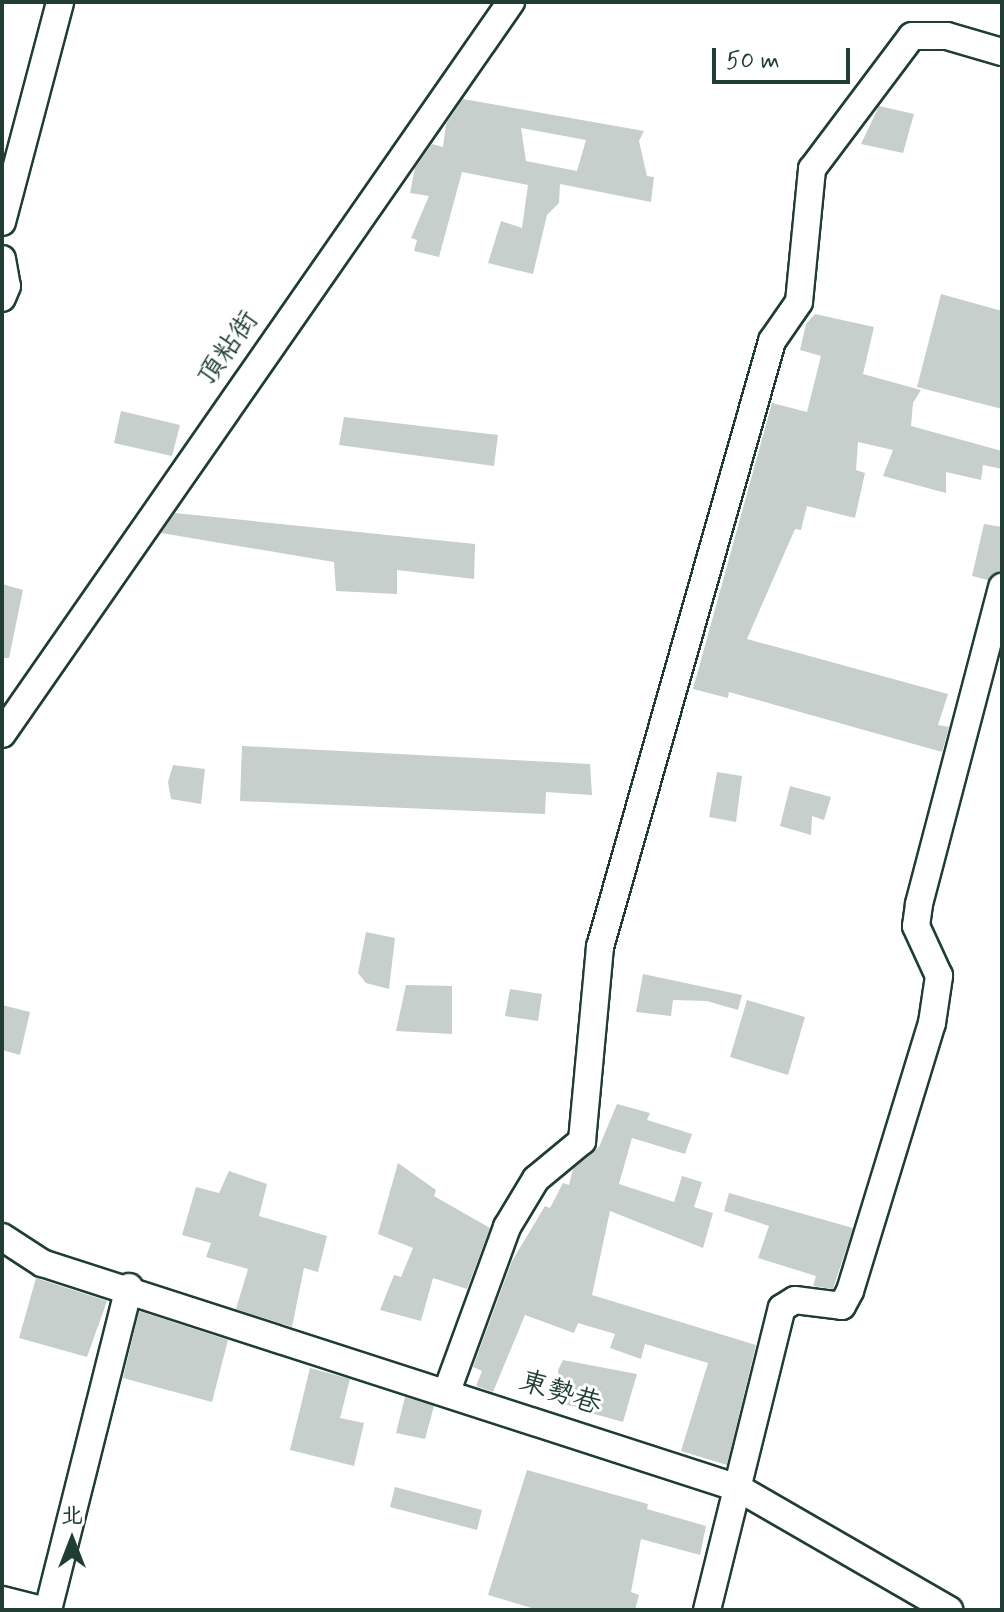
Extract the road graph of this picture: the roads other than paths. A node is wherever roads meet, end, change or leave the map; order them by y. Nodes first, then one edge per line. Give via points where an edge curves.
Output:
1 (60, 2) edge
2 (511, 2) edge
3 (1002, 52) edge
4 (2, 222) edge
5 (2, 259) edge
6 (2, 298) edge
7 (1002, 587) edge
8 (2, 734) edge
9 (2, 1237) edge
10 (129, 1287) junction
11 (447, 1391) junction
12 (738, 1488) junction
13 (2, 1600) edge
14 (45, 1610) edge
15 (707, 1610) edge
16 (949, 1610) edge

1 - 4 street
2 - 8 street, 頂粘街
3 - 11 street via 947,36 912,36 812,169 799,302 772,341 600,947 582,1141 536,1179 507,1227
5 - 6 street via 7,286
7 - 12 street via 919,904 916,926 939,976 932,1023 850,1291 842,1306 795,1300 782,1308
9 - 10 street via 42,1263
10 - 11 street, 東勢巷
10 - 14 street
11 - 12 street, 東勢巷
12 - 15 street
12 - 16 street, 東勢巷
13 - 14 street

